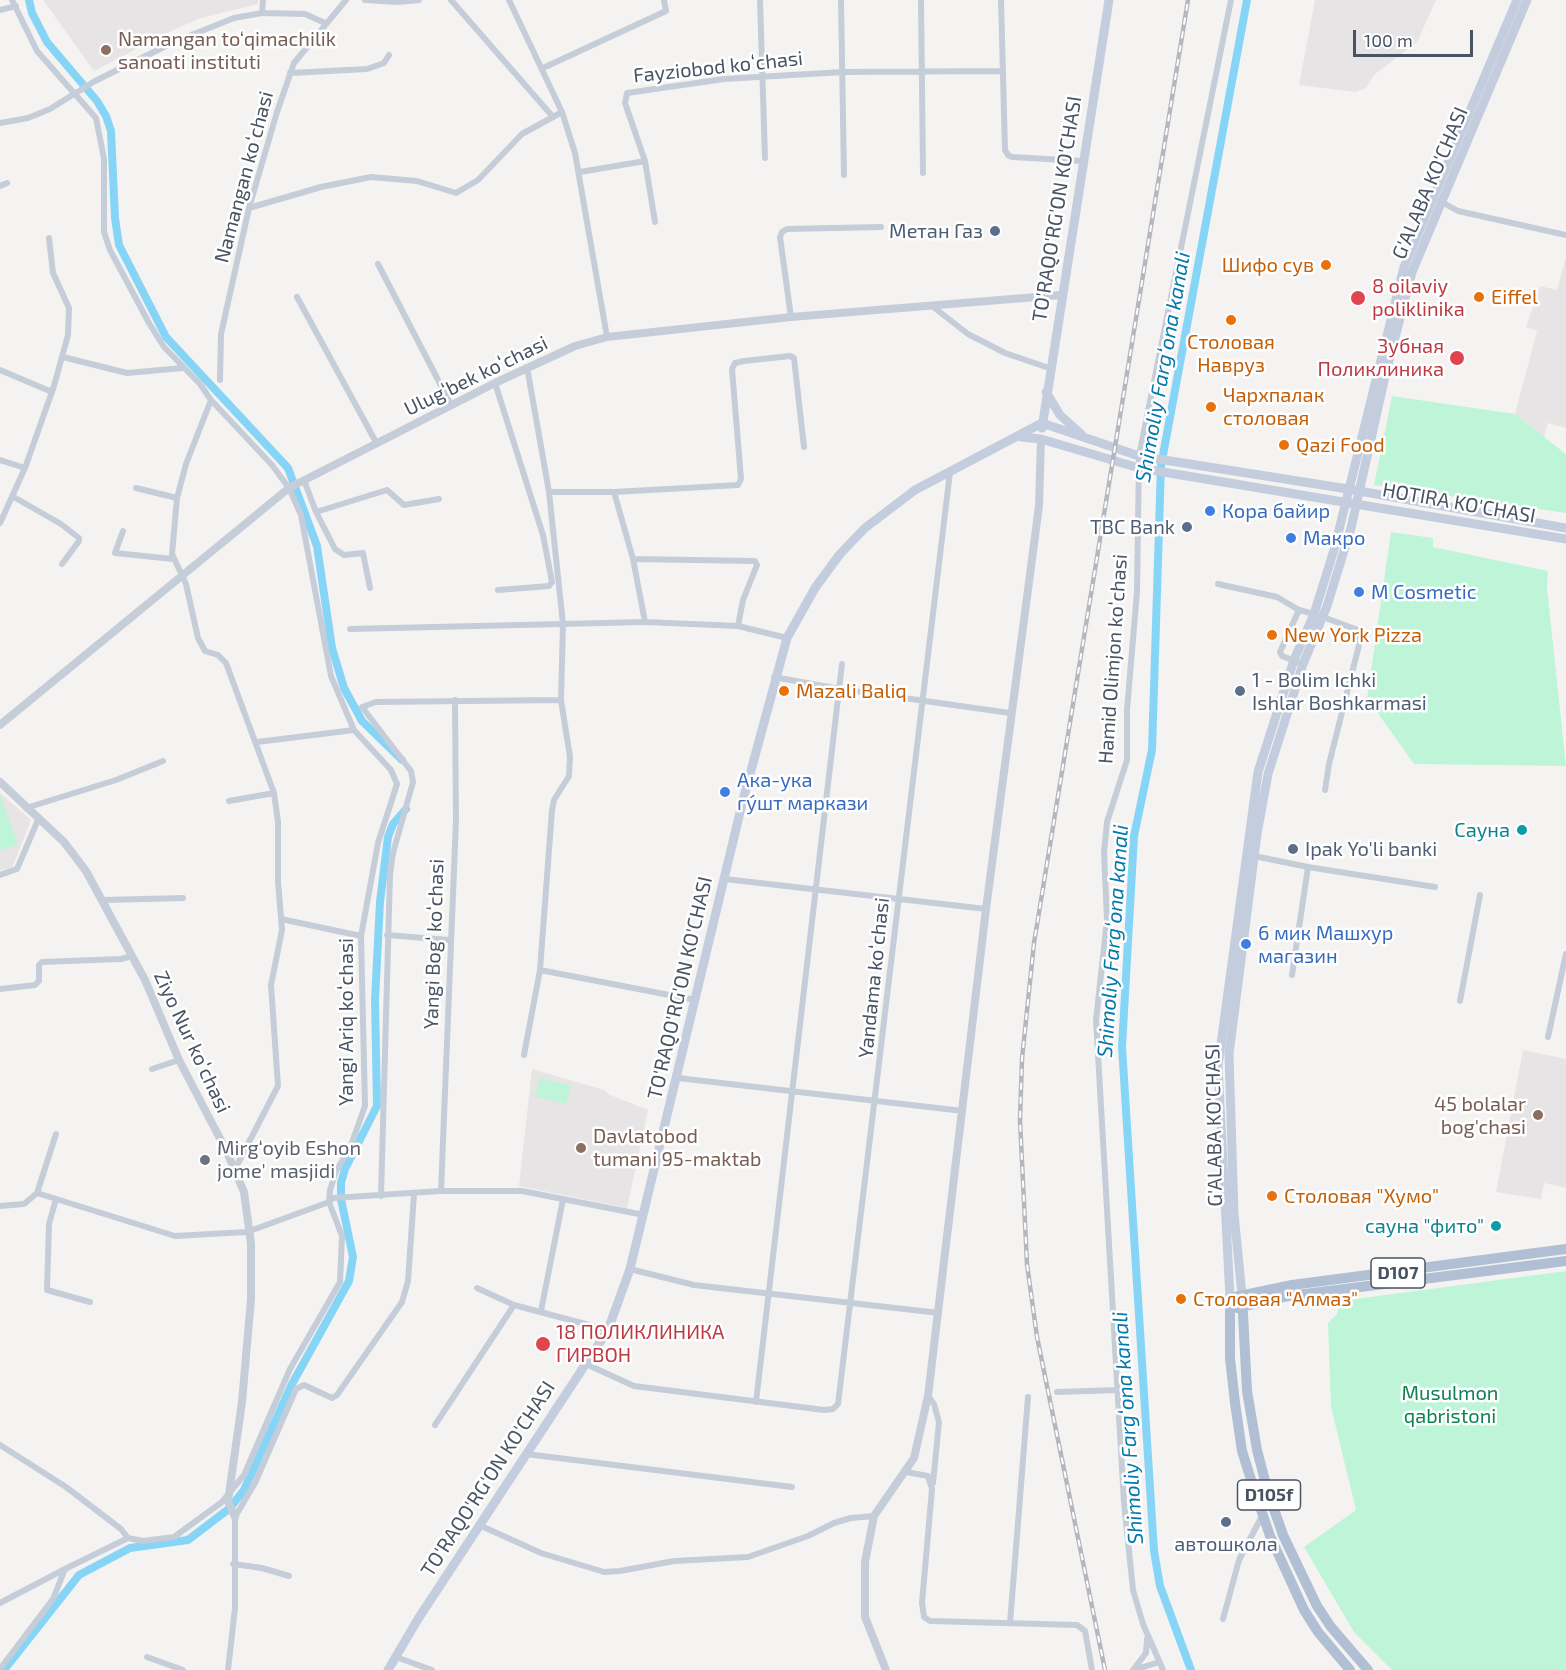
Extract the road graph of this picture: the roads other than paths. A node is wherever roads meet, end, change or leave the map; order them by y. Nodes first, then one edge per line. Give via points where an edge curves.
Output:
1 (263, 0) edge
2 (346, 0) edge
3 (365, 0) edge
4 (418, 0) edge
5 (451, 0) edge
6 (509, 0) edge
7 (664, 0) edge
8 (760, 0) edge
9 (841, 0) edge
10 (921, 0) edge
11 (1001, 0) edge
12 (1109, 0) edge
13 (1231, 0) edge
14 (1517, 0) edge
15 (1527, 0) edge
16 (14, 3) edge
17 (0, 10) edge
18 (262, 12) junction
19 (325, 23) junction
20 (389, 56) dead end
21 (543, 68) junction
22 (922, 71) junction
23 (1002, 71) junction
24 (843, 72) junction
25 (290, 73) junction
26 (763, 77) junction
27 (77, 93) junction
28 (562, 112) junction
29 (553, 117) junction
30 (0, 123) edge
31 (765, 158) dead end
32 (645, 161) junction
33 (1082, 161) junction
34 (580, 172) junction
35 (923, 173) dead end
36 (844, 175) dead end
37 (7, 183) dead end
38 (0, 186) edge
39 (1437, 199) junction
40 (249, 208) junction
41 (655, 222) dead end
42 (881, 227) dead end
43 (1566, 235) edge
44 (49, 238) dead end
45 (378, 264) dead end
46 (1060, 296) junction
47 (297, 297) dead end
48 (932, 306) junction
49 (791, 317) junction
50 (607, 337) junction
51 (63, 357) junction
52 (527, 367) junction
53 (183, 368) junction
54 (1049, 368) junction
55 (0, 370) edge
56 (220, 380) dead end
57 (495, 383) junction
58 (52, 392) junction
59 (1046, 392) junction
60 (211, 400) junction
61 (452, 405) junction
62 (1042, 423) junction
63 (1021, 436) junction
64 (1086, 438) junction
65 (1041, 439) junction
66 (377, 444) junction
67 (804, 447) dead end
68 (1139, 456) junction
69 (0, 460) edge
70 (25, 468) junction
71 (1139, 468) junction
72 (950, 472) junction
73 (304, 480) junction
74 (136, 488) dead end
75 (289, 488) junction
76 (1348, 489) junction
77 (549, 492) junction
78 (614, 492) junction
79 (1360, 492) junction
80 (12, 496) junction
81 (177, 498) junction
82 (439, 499) dead end
83 (1345, 502) junction
84 (1357, 504) junction
85 (316, 512) junction
86 (0, 523) edge
87 (1566, 528) edge
88 (123, 531) dead end
89 (1566, 539) edge
90 (173, 559) junction
91 (633, 559) junction
92 (63, 564) dead end
93 (180, 575) junction
94 (1218, 584) dead end
95 (370, 588) dead end
96 (498, 590) dead end
97 (1299, 610) junction
98 (1318, 615) junction
99 (645, 622) junction
100 (564, 624) junction
101 (738, 626) junction
102 (350, 629) dead end
103 (787, 638) junction
104 (1298, 662) junction
105 (842, 664) dead end
106 (774, 677) junction
107 (840, 689) junction
108 (561, 699) junction
109 (923, 699) junction
110 (455, 700) junction
111 (1010, 713) junction
112 (0, 725) edge
113 (354, 730) junction
114 (257, 742) junction
115 (163, 761) dead end
116 (0, 782) edge
117 (1325, 789) dead end
118 (274, 793) junction
119 (229, 801) dead end
120 (26, 808) junction
121 (38, 820) junction
122 (1254, 856) junction
123 (1308, 867) junction
124 (0, 875) edge
125 (724, 879) junction
126 (1435, 887) dead end
127 (815, 890) junction
128 (1480, 895) dead end
129 (183, 898) dead end
130 (103, 900) junction
131 (899, 900) junction
132 (986, 909) junction
133 (281, 919) junction
134 (387, 935) junction
135 (361, 936) junction
136 (449, 940) junction
137 (1566, 954) edge
138 (132, 956) junction
139 (540, 970) junction
140 (1292, 975) dead end
141 (0, 989) edge
142 (695, 1000) junction
143 (1461, 1001) dead end
144 (1548, 1037) dead end
145 (524, 1054) dead end
146 (179, 1060) junction
147 (153, 1069) dead end
148 (678, 1078) junction
149 (794, 1092) junction
150 (876, 1102) junction
151 (963, 1111) junction
152 (1225, 1131) junction
153 (56, 1134) dead end
154 (235, 1169) junction
155 (441, 1191) junction
156 (38, 1193) junction
157 (414, 1194) junction
158 (381, 1196) junction
159 (56, 1198) junction
160 (563, 1199) junction
161 (331, 1200) junction
162 (0, 1206) edge
163 (644, 1215) junction
164 (248, 1232) junction
165 (1566, 1250) edge
166 (1566, 1261) edge
167 (630, 1269) junction
168 (477, 1288) dead end
169 (768, 1292) junction
170 (1242, 1295) junction
171 (90, 1302) dead end
172 (852, 1303) junction
173 (1230, 1303) junction
174 (514, 1305) junction
175 (1243, 1307) junction
176 (542, 1311) junction
177 (939, 1313) junction
178 (608, 1330) junction
179 (586, 1364) junction
180 (1119, 1390) junction
181 (1057, 1392) dead end
182 (928, 1396) junction
183 (1028, 1397) dead end
184 (756, 1402) junction
185 (435, 1425) dead end
186 (0, 1445) edge
187 (525, 1454) junction
188 (906, 1472) junction
189 (792, 1487) dead end
190 (933, 1489) junction
191 (229, 1491) junction
192 (1263, 1515) junction
193 (874, 1516) junction
194 (235, 1517) junction
195 (478, 1525) junction
196 (128, 1538) junction
197 (233, 1564) junction
198 (65, 1569) junction
199 (289, 1576) dead end
200 (0, 1603) edge
201 (1223, 1619) dead end
202 (1010, 1623) junction
203 (1147, 1635) junction
204 (147, 1657) dead end
205 (396, 1657) junction
206 (1160, 1662) junction
207 (0, 1669) edge
208 (183, 1670) edge
209 (228, 1670) edge
210 (388, 1670) edge
211 (432, 1670) edge
212 (886, 1670) edge
213 (1092, 1670) edge
214 (1133, 1670) edge
215 (1163, 1670) edge
216 (1350, 1670) edge
217 (1368, 1670) edge

1 - 18 street
2 - 19 street, Namangan koʻchasi
3 - 4 street
5 - 29 street
6 - 21 street
7 - 21 street via 666,11
8 - 26 street
9 - 24 street
10 - 22 street
11 - 23 street
12 - 33 main road, TO'RAQO'RG'ON KO'CHASI
13 - 68 street, Hamid Olimjon koʻchasi
14 - 39 main road, G'ALABA KO'CHASI / D105f
15 - 39 main road, G'ALABA KO'CHASI / D105f
16 - 17 street
16 - 27 street, Yangi Ariq koʻchasi via 37,51
18 - 19 street via 305,15
18 - 27 street via 234,18 184,38
19 - 25 street, Namangan koʻchasi via 300,53
20 - 25 street via 384,63 367,69
21 - 28 street
22 - 23 street, Fayziobod koʻchasi
22 - 24 street, Fayziobod koʻchasi
22 - 35 street
23 - 33 street via 1008,155
24 - 26 street, Fayziobod koʻchasi
24 - 36 street
25 - 40 street, Namangan koʻchasi
26 - 31 street
26 - 32 street, Fayziobod koʻchasi via 627,93 625,103
27 - 30 street via 28,118
27 - 53 street, Yangi Ariq koʻchasi via 100,127 104,232 110,250 164,347
28 - 29 street
28 - 34 street
29 - 40 street via 522,134 478,180 456,193 417,181 371,177
32 - 34 street
32 - 41 street
33 - 46 main road, TO'RAQO'RG'ON KO'CHASI
34 - 50 street
37 - 38 street
39 - 43 street via 1458,211
39 - 76 main road, G'ALABA KO'CHASI / D105f via 1398,286
39 - 79 main road, G'ALABA KO'CHASI / D105f via 1408,285
40 - 56 street, Namangan koʻchasi via 221,334
42 - 49 street via 782,231
44 - 51 street via 53,273 69,308
45 - 61 street
46 - 48 street, Ulugʻbek koʻchasi
46 - 54 main road, TO'RAQO'RG'ON KO'CHASI
47 - 66 street
48 - 49 street, Ulugʻbek koʻchasi
48 - 54 street via 968,334 1005,353
49 - 50 street, Ulugʻbek koʻchasi
50 - 52 street, Ulugʻbek koʻchasi
51 - 53 street via 127,373
51 - 58 street
52 - 57 street, Ulugʻbek koʻchasi
52 - 77 street
53 - 60 street, Yangi Ariq koʻchasi
54 - 59 main road, TO'RAQO'RG'ON KO'CHASI
55 - 58 street
57 - 61 street, Ulugʻbek koʻchasi
57 - 96 street via 540,525 552,582 549,586
58 - 70 street
59 - 62 main road, TO'RAQO'RG'ON KO'CHASI
59 - 64 main road via 1060,416
60 - 75 street, Yangi Ariq koʻchasi
60 - 81 street
61 - 66 street, Ulugʻbek koʻchasi
62 - 63 main road, TO'RAQO'RG'ON KO'CHASI
62 - 64 main road, HOTIRA KO'CHASI
62 - 65 main road, TO'RAQO'RG'ON KO'CHASI
63 - 65 main road
63 - 72 main road, TO'RAQO'RG'ON KO'CHASI
64 - 68 main road, HOTIRA KO'CHASI
65 - 71 main road, HOTIRA KO'CHASI
65 - 111 street via 1039,506
66 - 73 street, Ulugʻbek koʻchasi
67 - 78 street via 794,358 735,363 732,369 741,479 738,485
68 - 71 street, Hamid Olimjon koʻchasi
68 - 76 main road, HOTIRA KO'CHASI
69 - 70 street
70 - 80 street
71 - 83 main road, HOTIRA KO'CHASI
71 - 180 street, Hamid Olimjon koʻchasi via 1137,592 1127,760 1107,822 1107,920 1096,1020
72 - 103 main road, TO'RAQO'RG'ON KO'CHASI via 915,490 865,528 815,588
72 - 109 street, Yandama koʻchasi
73 - 75 street, Ulugʻbek koʻchasi
73 - 85 street
74 - 81 street
75 - 93 street, Ulugʻbek koʻchasi
75 - 113 street, Yangi Ariq koʻchasi via 301,514 331,675
76 - 79 main road, HOTIRA KO'CHASI
76 - 83 main road, D105f
77 - 78 street
77 - 100 street
78 - 91 street
79 - 84 main road, D105f
79 - 87 main road, HOTIRA KO'CHASI
80 - 86 street
80 - 92 street via 79,538
81 - 90 street
82 - 85 street via 404,505 387,490
83 - 84 main road, HOTIRA KO'CHASI
83 - 98 main road, G'ALABA KO'CHASI / D105f
84 - 89 main road, HOTIRA KO'CHASI
84 - 98 main road, G'ALABA KO'CHASI / D105f
85 - 95 street via 338,552 363,553
88 - 90 street via 115,553
90 - 93 street
91 - 99 street
91 - 101 street via 755,561
93 - 112 street, Ulugʻbek koʻchasi
93 - 114 street via 189,594 198,639 206,651 226,663
94 - 97 street via 1276,597
97 - 98 street
97 - 104 street via 1280,652
98 - 104 main road, G'ALABA KO'CHASI / D105f
98 - 117 street via 1358,630 1359,637
99 - 100 street
99 - 101 street
100 - 102 street
100 - 108 street
101 - 103 street
103 - 106 main road, TO'RAQO'RG'ON KO'CHASI
104 - 122 main road, G'ALABA KO'CHASI / D105f via 1269,767
104 - 152 main road, G'ALABA KO'CHASI / D105f via 1262,756 1248,833 1218,1066
105 - 107 street
106 - 107 street
106 - 125 main road, TO'RAQO'RG'ON KO'CHASI
107 - 109 street
107 - 127 street
108 - 110 street
108 - 139 street via 569,776 552,810
109 - 111 street
109 - 131 street, Yandama koʻchasi
110 - 134 street via 375,702 365,704 362,710 411,771 413,783 393,853
110 - 136 street, Yangi Bogʻ koʻchasi via 456,820
111 - 132 street
113 - 114 street
113 - 135 street, Yangi Ariq koʻchasi via 391,770 397,784 378,843
114 - 118 street
115 - 120 street
116 - 120 street, Ziyo Nur koʻchasi
118 - 119 street
118 - 133 street
120 - 121 street, Ziyo Nur koʻchasi
121 - 124 street via 17,869
121 - 130 street, Ziyo Nur koʻchasi via 64,842
122 - 123 street
122 - 152 main road, G'ALABA KO'CHASI / D105f via 1229,1053
123 - 126 street
123 - 140 street
125 - 127 street
125 - 142 main road, TO'RAQO'RG'ON KO'CHASI
127 - 131 street
127 - 149 street
128 - 143 street
129 - 130 street
130 - 138 street, Ziyo Nur koʻchasi
131 - 132 street
131 - 150 street, Yandama koʻchasi
132 - 151 street
133 - 135 street
133 - 154 street via 281,941 271,985 278,1086
134 - 136 street
134 - 158 street
135 - 161 street, Yangi Ariq koʻchasi via 365,1106 350,1148 336,1171
136 - 155 street, Yangi Bogʻ koʻchasi
137 - 144 street
138 - 141 street via 42,962 35,985
138 - 146 street, Ziyo Nur koʻchasi
139 - 142 street
139 - 145 street
142 - 148 main road, TO'RAQO'RG'ON KO'CHASI
146 - 147 street
146 - 154 street, Ziyo Nur koʻchasi
148 - 149 street
148 - 163 main road, TO'RAQO'RG'ON KO'CHASI
149 - 150 street
149 - 169 street
150 - 151 street
150 - 172 street, Yandama koʻchasi
151 - 177 street
152 - 170 main road, G'ALABA KO'CHASI / D105f
152 - 173 main road, G'ALABA KO'CHASI / D105f
153 - 156 street
154 - 164 street, Ziyo Nur koʻchasi via 244,1192
155 - 157 street
155 - 160 street via 522,1191
156 - 159 street
156 - 162 street via 24,1204
157 - 158 street
157 - 194 street via 408,1281 402,1302 337,1395 332,1398 304,1385 296,1389 255,1483
158 - 161 street
159 - 164 street via 170,1236
159 - 171 street via 49,1224 46,1290
160 - 163 street
160 - 176 street
161 - 164 street
161 - 191 street via 342,1236 340,1282 290,1369 244,1475
163 - 167 main road, TO'RAQO'RG'ON KO'CHASI
164 - 191 street, Ziyo Nur koʻchasi via 251,1299
165 - 170 main road, D107
166 - 175 main road, D107 via 1289,1296
167 - 169 street via 694,1286
167 - 178 main road, TO'RAQO'RG'ON KO'CHASI
168 - 174 street
169 - 172 street
169 - 184 street
170 - 173 main road, D107
170 - 175 main road, G'ALABA KO'CHASI / D105f
172 - 177 street
172 - 184 street, Yandama koʻchasi via 838,1404 825,1410
173 - 175 main road, D107
173 - 192 main road, G'ALABA KO'CHASI / D105f via 1230,1358 1242,1451
174 - 176 street
174 - 185 street
175 - 217 main road, G'ALABA KO'CHASI / D105f via 1247,1391 1268,1492 1283,1535 1317,1606
176 - 178 street
177 - 182 street
178 - 179 main road, TO'RAQO'RG'ON KO'CHASI
179 - 184 street, Yandama koʻchasi via 634,1386
179 - 187 main road, TO'RAQO'RG'ON KO'CHASI
180 - 181 street
180 - 203 street, Hamid Olimjon koʻchasi via 1132,1590
182 - 188 street via 914,1458
182 - 190 street via 939,1422
183 - 202 street
186 - 196 street via 66,1487
187 - 189 street
187 - 195 main road, TO'RAQO'RG'ON KO'CHASI
188 - 190 street via 928,1476
188 - 193 street
190 - 202 street via 924,1617 930,1621
191 - 194 street, Ziyo Nur koʻchasi via 228,1501
191 - 196 street via 222,1502 174,1537 143,1541
192 - 201 street via 1239,1560
192 - 216 main road, G'ALABA KO'CHASI / D105f via 1304,1610
193 - 195 street via 851,1518 748,1557 674,1561 604,1572 541,1553
193 - 212 street via 865,1562 865,1617
194 - 197 street
195 - 205 main road, TO'RAQO'RG'ON KO'CHASI
196 - 198 street
197 - 199 street
197 - 209 street via 235,1608
198 - 200 street
198 - 207 street via 52,1599
202 - 213 street via 1082,1627
203 - 206 street, Hamid Olimjon koʻchasi
203 - 214 street via 1146,1653
204 - 208 street
205 - 210 main road, TO'RAQO'RG'ON KO'CHASI
205 - 211 street
206 - 214 street
206 - 215 street, Hamid Olimjon koʻchasi

